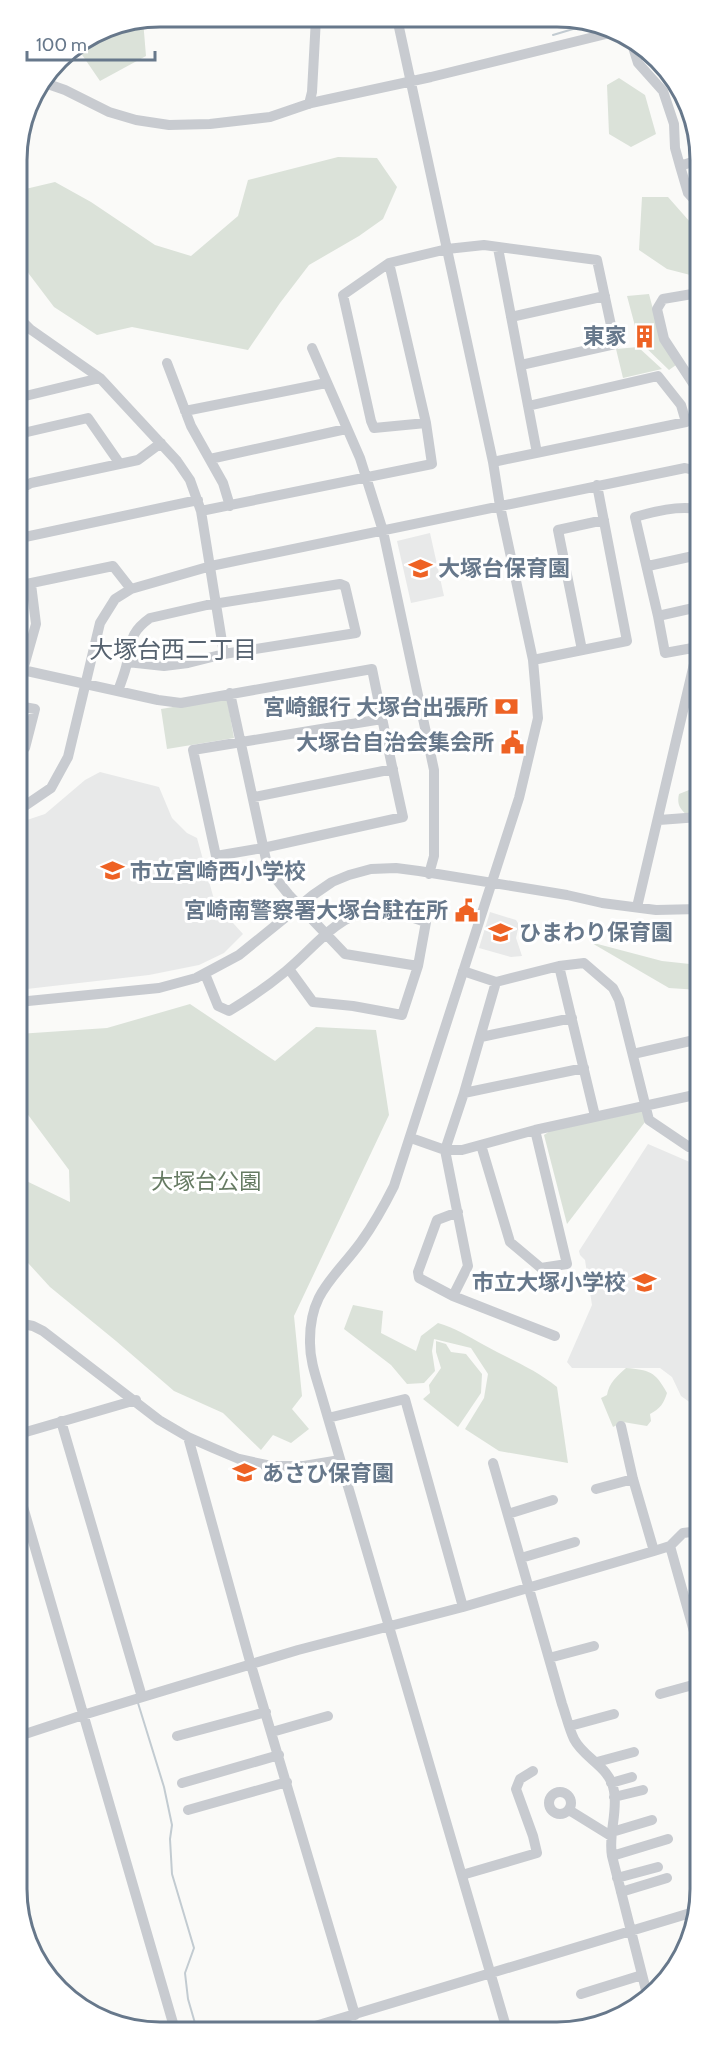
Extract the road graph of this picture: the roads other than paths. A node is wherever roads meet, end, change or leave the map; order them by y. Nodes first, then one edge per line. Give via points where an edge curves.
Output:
1 (316, 27) edge
2 (399, 27) edge
3 (602, 35) edge
4 (634, 51) edge
5 (412, 81) junction
6 (50, 85) edge
7 (309, 104) junction
8 (690, 163) edge
9 (680, 166) junction
10 (690, 195) edge
11 (498, 248) junction
12 (447, 249) junction
13 (389, 262) junction
14 (690, 294) edge
15 (605, 296) junction
16 (511, 317) junction
17 (27, 326) edge
18 (312, 348) dead end
19 (167, 363) dead end
20 (521, 365) junction
21 (100, 378) junction
22 (690, 379) edge
23 (326, 383) junction
24 (27, 396) edge
25 (528, 406) junction
26 (185, 411) junction
27 (426, 423) junction
28 (346, 429) junction
29 (27, 433) edge
30 (161, 443) junction
31 (537, 453) junction
32 (210, 459) junction
33 (493, 462) junction
34 (120, 464) junction
35 (690, 469) edge
36 (366, 477) junction
37 (27, 485) edge
38 (597, 485) junction
39 (199, 506) junction
40 (230, 506) junction
41 (500, 506) junction
42 (690, 509) edge
43 (604, 520) junction
44 (383, 531) junction
45 (27, 536) edge
46 (690, 557) edge
47 (211, 566) junction
48 (648, 566) junction
49 (31, 584) junction
50 (27, 585) edge
51 (131, 589) junction
52 (215, 604) junction
53 (690, 609) edge
54 (658, 616) junction
55 (690, 648) edge
56 (27, 650) edge
57 (582, 650) junction
58 (224, 654) junction
59 (533, 660) junction
60 (128, 662) junction
61 (27, 672) edge
62 (690, 682) edge
63 (85, 685) junction
64 (118, 691) junction
65 (230, 693) junction
66 (27, 708) edge
67 (382, 719) junction
68 (27, 740) edge
69 (240, 741) junction
70 (393, 769) junction
71 (254, 796) junction
72 (27, 804) edge
73 (690, 818) edge
74 (658, 820) junction
75 (263, 848) junction
76 (429, 874) junction
77 (490, 884) junction
78 (299, 906) junction
79 (638, 906) junction
80 (690, 909) edge
81 (326, 934) junction
82 (418, 966) junction
83 (560, 966) junction
84 (289, 969) junction
85 (463, 971) junction
86 (205, 974) junction
87 (496, 982) junction
88 (27, 1001) edge
89 (572, 1018) junction
90 (481, 1037) junction
91 (690, 1041) edge
92 (633, 1054) junction
93 (584, 1068) junction
94 (464, 1093) junction
95 (690, 1096) edge
96 (645, 1105) junction
97 (595, 1116) junction
98 (535, 1130) junction
99 (411, 1138) junction
100 (481, 1145) junction
101 (690, 1147) edge
102 (445, 1150) junction
103 (458, 1212) junction
104 (453, 1296) junction
105 (27, 1325) edge
106 (555, 1336) dead end
107 (136, 1400) junction
108 (328, 1418) junction
109 (62, 1421) junction
110 (621, 1426) dead end
111 (27, 1432) edge
112 (188, 1437) junction
113 (340, 1460) junction
114 (493, 1463) dead end
115 (633, 1479) junction
116 (596, 1489) dead end
117 (553, 1500) dead end
118 (508, 1514) junction
119 (27, 1521) edge
120 (690, 1532) edge
121 (575, 1542) dead end
122 (670, 1546) junction
123 (654, 1551) junction
124 (521, 1558) junction
125 (529, 1588) junction
126 (463, 1607) junction
127 (690, 1617) edge
128 (390, 1628) junction
129 (594, 1646) dead end
130 (549, 1658) junction
131 (251, 1665) junction
132 (690, 1686) edge
133 (660, 1694) dead end
134 (142, 1697) junction
135 (266, 1712) junction
136 (614, 1714) dead end
137 (83, 1715) junction
138 (328, 1716) dead end
139 (570, 1726) junction
140 (272, 1732) junction
141 (27, 1733) edge
142 (177, 1736) dead end
143 (634, 1752) dead end
144 (279, 1755) junction
145 (597, 1762) junction
146 (533, 1771) dead end
147 (632, 1776) dead end
148 (286, 1782) junction
149 (182, 1783) dead end
150 (611, 1783) junction
151 (643, 1790) dead end
152 (614, 1797) junction
153 (188, 1810) dead end
154 (569, 1810) dead end
155 (652, 1820) dead end
156 (611, 1834) junction
157 (668, 1839) dead end
158 (612, 1856) junction
159 (658, 1867) dead end
160 (462, 1875) junction
161 (617, 1878) junction
162 (667, 1878) dead end
163 (621, 1892) junction
164 (687, 1914) edge
165 (630, 1930) junction
166 (491, 1973) junction
167 (642, 1975) junction
168 (646, 1988) edge
169 (581, 1994) dead end
170 (355, 2015) junction
171 (173, 2022) edge
172 (330, 2022) edge
173 (505, 2022) edge

1 - 7 street
2 - 5 street
3 - 5 street
4 - 9 street via 638,63 663,91 674,124
5 - 7 street
5 - 12 street
6 - 7 street via 109,112 169,125 270,117
8 - 9 street
9 - 10 street
11 - 12 street via 484,245
11 - 15 street via 597,260
11 - 16 street
12 - 13 street
12 - 33 street
13 - 27 street
13 - 27 street via 343,295 371,422 374,428
14 - 22 street via 663,299 657,309 664,339
15 - 16 street
15 - 20 street via 615,344
16 - 20 street
17 - 21 street
18 - 23 street
19 - 26 street
20 - 25 street
21 - 24 street
21 - 30 street
23 - 26 street
23 - 28 street
25 - 31 street
25 - 31 street via 658,376 681,405 686,422
26 - 32 street
27 - 36 street via 432,464
28 - 32 street
28 - 36 street
29 - 34 street via 88,418
30 - 34 street via 138,460
30 - 39 street via 190,480
31 - 33 street
32 - 40 street
33 - 41 street
34 - 37 street
35 - 38 street
36 - 40 street
36 - 44 street
38 - 41 street
38 - 43 street
39 - 40 street
39 - 45 street
39 - 47 street
41 - 44 street
41 - 59 street
42 - 48 street via 667,509 635,517
43 - 57 street via 627,641
43 - 57 street via 558,530
44 - 47 street
44 - 76 street via 434,770 434,856
46 - 48 street
47 - 51 street
47 - 52 street
48 - 54 street
49 - 50 street
49 - 51 street via 113,566
49 - 56 street via 36,624
51 - 63 street via 115,600 100,623
52 - 58 street
52 - 58 street via 340,584 345,586 356,633
52 - 60 street via 150,618 132,635
53 - 54 street
54 - 55 street via 665,653
57 - 59 street
58 - 60 street via 164,666
59 - 77 street via 538,718 519,798
60 - 64 street
61 - 63 street
62 - 74 street
63 - 64 street
63 - 72 street via 68,758 51,788
64 - 65 street via 181,703
65 - 67 street via 372,669
65 - 69 street
66 - 68 street via 35,710
67 - 69 street
67 - 70 street
69 - 71 street
69 - 75 street via 193,750 216,856
70 - 71 street
70 - 75 street via 403,817
71 - 75 street
73 - 74 street
74 - 79 street
75 - 78 street via 268,869
76 - 77 street
76 - 78 street via 396,868 349,874
77 - 79 street
77 - 85 street
78 - 81 street
78 - 86 street via 239,955
79 - 80 street
81 - 82 street via 345,954
81 - 82 street via 354,914 370,911 386,910 426,922
81 - 84 street
82 - 84 street via 402,1015 313,1002
83 - 87 street
83 - 89 street
83 - 92 street via 584,963 612,988 619,1000
84 - 86 street via 229,1011 218,1006
85 - 87 street
85 - 99 street
86 - 88 street via 159,988
87 - 90 street
89 - 90 street
89 - 93 street
90 - 94 street
91 - 92 street
92 - 96 street
93 - 94 street
93 - 97 street
94 - 102 street
95 - 96 street
96 - 97 street
96 - 101 street via 649,1120
97 - 98 street
98 - 100 street
98 - 100 street via 567,1264 541,1268 510,1242
99 - 102 street
99 - 108 street via 380,1216 324,1286 315,1306 312,1362
100 - 102 street
102 - 103 street
103 - 104 street via 468,1266
103 - 104 street via 437,1220 418,1272 422,1281
104 - 106 street
105 - 107 street via 43,1331
107 - 109 street
107 - 112 street
108 - 113 street
108 - 126 street via 405,1399
109 - 111 street
109 - 134 street
110 - 115 street
112 - 113 street via 239,1459 272,1466
112 - 131 street
113 - 128 street
114 - 118 street
115 - 116 street
115 - 123 street
117 - 118 street
118 - 124 street
119 - 137 street
120 - 122 street via 683,1533
121 - 124 street
122 - 123 street
122 - 127 street
123 - 125 street
124 - 125 street
125 - 126 street
125 - 130 street
126 - 128 street
128 - 131 street
128 - 160 street
129 - 130 street
130 - 139 street
131 - 134 street
131 - 135 street
132 - 133 street
134 - 137 street
135 - 140 street
135 - 142 street
136 - 139 street
137 - 141 street
137 - 171 street
138 - 140 street
139 - 145 street via 574,1740
140 - 144 street
143 - 145 street
144 - 148 street
144 - 149 street
145 - 150 street
146 - 160 street via 520,1779 516,1789 537,1853
147 - 150 street
148 - 153 street
148 - 170 street
150 - 152 street
151 - 152 street
152 - 156 street
154 - 156 street
155 - 156 street
156 - 158 street
157 - 158 street
158 - 161 street
159 - 161 street
160 - 166 street
161 - 163 street
162 - 163 street
163 - 165 street
164 - 165 street
165 - 166 street
165 - 167 street
166 - 170 street
166 - 173 street
167 - 168 street
167 - 169 street
170 - 172 street

